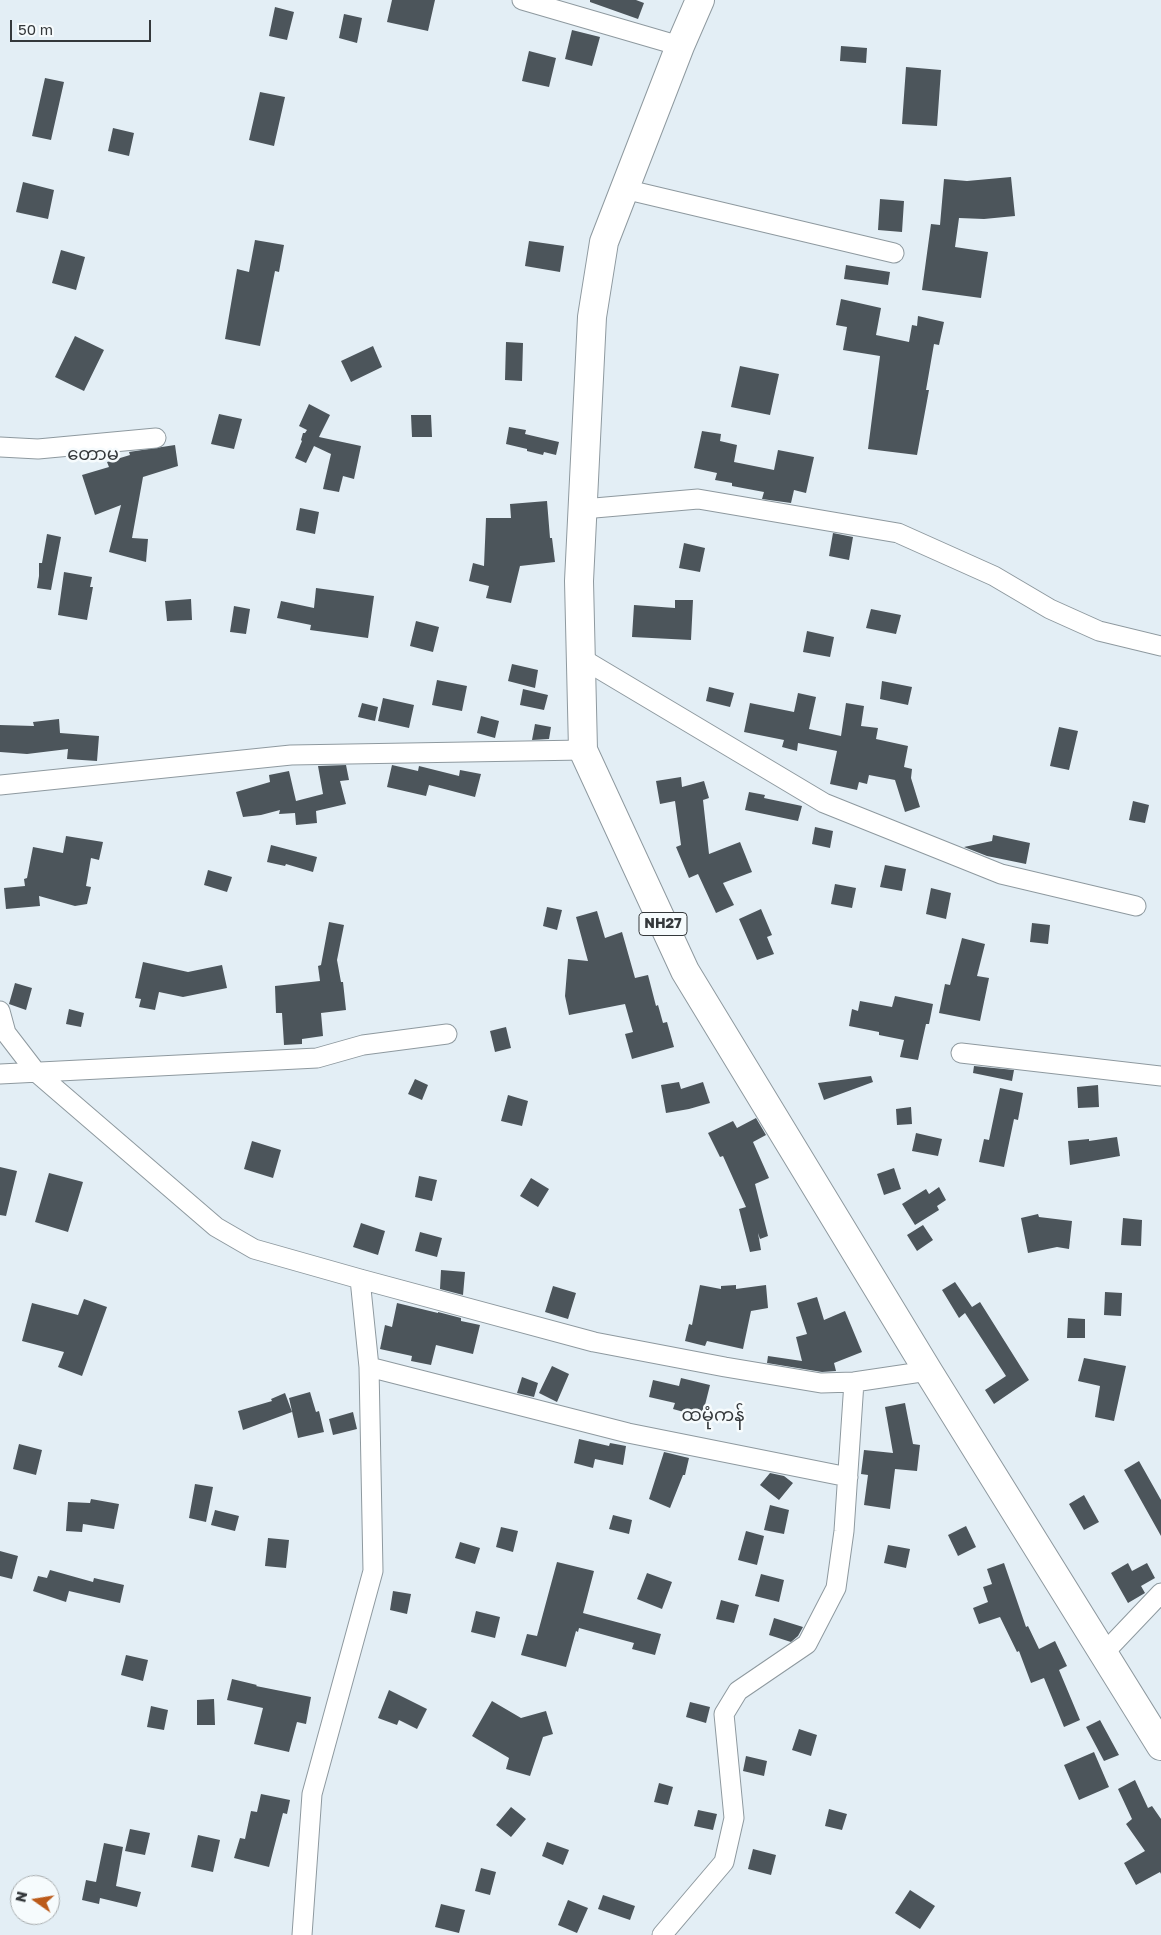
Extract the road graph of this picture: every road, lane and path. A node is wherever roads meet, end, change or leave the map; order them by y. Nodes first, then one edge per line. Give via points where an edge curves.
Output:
1 (522, 0) edge
2 (700, 0) edge
3 (680, 46) junction
4 (624, 189) junction
5 (894, 254) dead end
6 (156, 438) dead end
7 (0, 447) edge
8 (582, 509) junction
9 (1161, 646) edge
10 (580, 658) junction
11 (583, 750) junction
12 (0, 785) edge
13 (1136, 906) dead end
14 (0, 1011) edge
15 (447, 1034) dead end
16 (961, 1053) dead end
17 (36, 1072) junction
18 (0, 1074) edge
19 (1161, 1076) edge
20 (360, 1280) junction
21 (369, 1367) junction
22 (928, 1371) junction
23 (854, 1382) junction
24 (848, 1477) junction
25 (1161, 1593) edge
26 (1104, 1653) junction
27 (1161, 1746) edge
28 (302, 1935) edge
29 (662, 1935) edge

1 - 3 street
2 - 3 highway, NH27
3 - 4 highway, NH27
4 - 5 street
4 - 8 highway, NH27 via 604,242 592,317
6 - 7 street via 38,449
8 - 9 street via 698,499 898,532 994,576 1050,609 1099,632
8 - 10 highway, NH27
10 - 11 highway, NH27
10 - 13 street via 824,803 1001,874
11 - 12 street via 291,756
11 - 22 highway, NH27 via 685,971
14 - 17 street via 6,1033
15 - 17 street via 363,1045 318,1058
16 - 19 street
17 - 18 street
17 - 20 street via 216,1228 254,1249
20 - 21 street
20 - 23 street via 594,1342 821,1383
21 - 24 street via 628,1433
21 - 28 street via 373,1572 312,1794
22 - 23 street
22 - 26 highway, NH27
23 - 24 street
24 - 29 street via 836,1588 806,1644 738,1692 724,1714 734,1818 724,1862
25 - 26 street
26 - 27 highway, NH27

